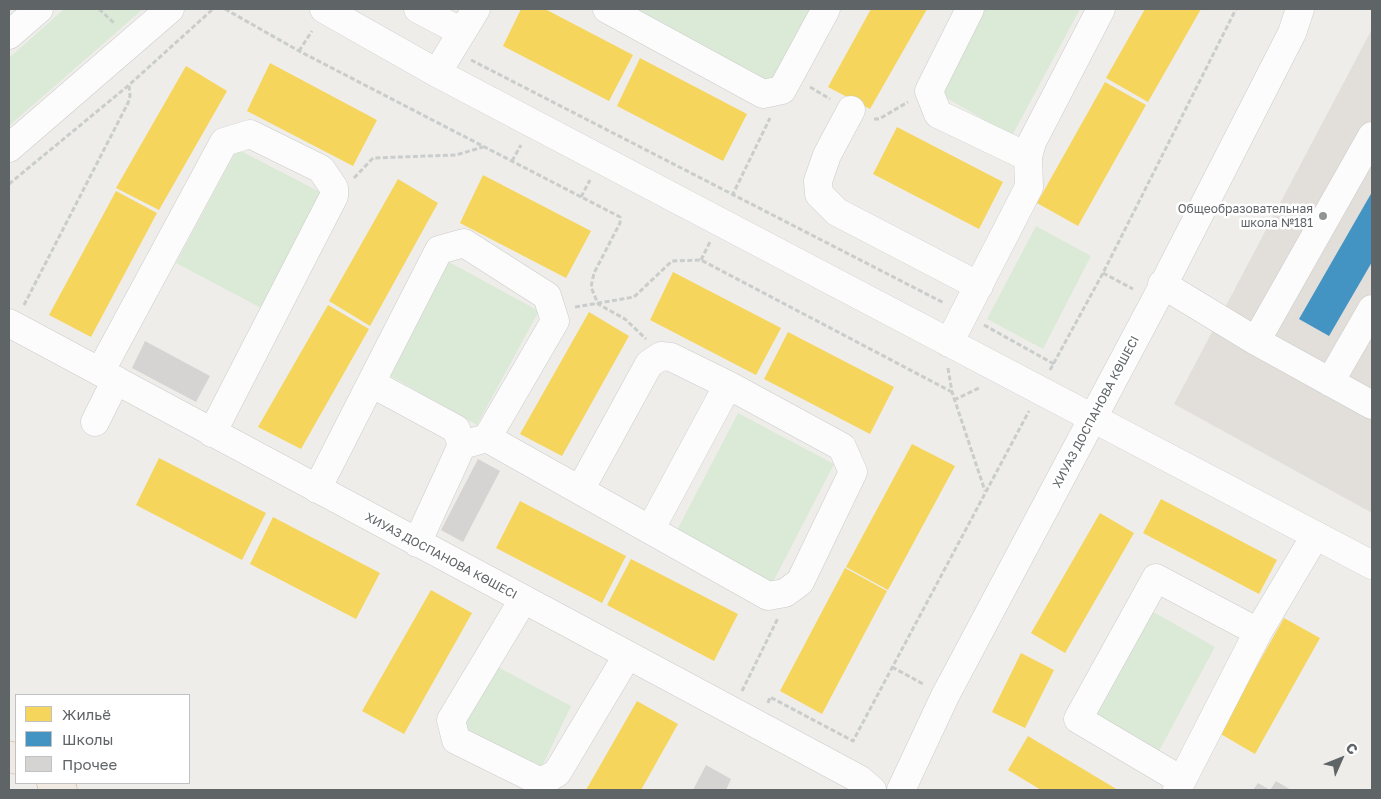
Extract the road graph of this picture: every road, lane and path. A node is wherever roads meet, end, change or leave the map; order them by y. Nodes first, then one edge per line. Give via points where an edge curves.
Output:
1 (39, 9) edge
2 (170, 9) edge
3 (213, 9) edge
4 (225, 9) edge
5 (324, 9) edge
6 (418, 9) edge
7 (476, 9) edge
8 (607, 9) edge
9 (826, 9) edge
10 (970, 9) edge
11 (1101, 9) edge
12 (1236, 9) edge
13 (1311, 9) edge
14 (1296, 21) edge
15 (9, 35) edge
16 (457, 41) junction
17 (437, 73) junction
18 (129, 84) junction
19 (782, 90) junction
20 (851, 110) dead end
21 (1372, 136) edge
22 (484, 147) junction
23 (9, 148) edge
24 (1028, 158) junction
25 (9, 184) edge
26 (334, 188) junction
27 (732, 196) junction
28 (720, 222) junction
29 (1162, 284) junction
30 (979, 286) junction
31 (598, 304) junction
32 (1372, 309) edge
33 (552, 310) junction
34 (964, 314) junction
35 (11, 324) edge
36 (1256, 341) junction
37 (949, 343) junction
38 (661, 356) junction
39 (1054, 364) junction
40 (108, 376) junction
41 (1330, 382) junction
42 (371, 383) junction
43 (728, 384) junction
44 (1040, 390) junction
45 (952, 392) junction
46 (1372, 405) edge
47 (1093, 416) junction
48 (95, 422) dead end
49 (212, 432) junction
50 (475, 442) junction
51 (317, 489) junction
52 (580, 490) junction
53 (986, 492) junction
54 (650, 530) junction
55 (1316, 536) junction
56 (417, 543) junction
57 (1372, 565) edge
58 (785, 594) junction
59 (523, 600) junction
60 (1258, 632) junction
61 (627, 656) junction
62 (892, 667) junction
63 (945, 696) junction
64 (731, 712) junction
65 (759, 727) junction
66 (1179, 785) edge
67 (872, 790) edge
68 (901, 790) edge

1 - 15 street
2 - 23 street
3 - 18 path
4 - 22 path
5 - 17 street
6 - 16 street
7 - 16 street
8 - 19 street via 763,94
9 - 19 street
10 - 24 street via 929,91 938,114
11 - 24 street via 1032,142
12 - 39 path
13 - 14 street, ХИУАЗ ДОСПАНОВА КӨШЕСІ
14 - 29 street, ХИУАЗ ДОСПАНОВА КӨШЕСІ
16 - 17 street
16 - 27 path
17 - 28 street
18 - 25 path
18 - 35 path via 128,103
19 - 27 path
20 - 30 street via 827,155 818,181 819,194 837,212
21 - 36 street
22 - 26 path via 456,155 373,158 348,184
22 - 31 path via 620,217 620,223 594,273 591,287
24 - 30 street via 1029,188
26 - 40 street via 321,169 250,134 224,142
26 - 49 street via 334,196
27 - 28 path
27 - 34 path
28 - 37 street
29 - 36 street
29 - 47 street, ХИУАЗ ДОСПАНОВА КӨШЕСІ
30 - 34 street
31 - 33 path
31 - 38 path via 626,319
31 - 45 path via 634,297 672,261 701,260
32 - 41 street
33 - 42 street via 548,296 464,243 439,250
33 - 50 street via 555,321
34 - 37 street
34 - 39 path
35 - 40 street, ХИУАЗ ДОСПАНОВА КӨШЕСІ
36 - 41 street
37 - 44 street
37 - 45 path via 945,350
38 - 43 street via 671,357
38 - 52 street via 649,364
39 - 44 path
40 - 48 street
40 - 49 street, ХИУАЗ ДОСПАНОВА КӨШЕСІ
41 - 46 street
42 - 50 street via 456,428
42 - 51 street
43 - 54 street
43 - 58 street via 842,447 853,472 800,582
44 - 47 street
44 - 53 path
45 - 53 path
47 - 55 street
47 - 63 street, ХИУАЗ ДОСПАНОВА КӨШЕСІ
49 - 51 street, ХИУАЗ ДОСПАНОВА КӨШЕСІ
50 - 52 street
50 - 56 street
51 - 56 street, ХИУАЗ ДОСПАНОВА КӨШЕСІ
52 - 54 street
53 - 62 path
54 - 58 street via 768,596
55 - 57 street
55 - 60 street
56 - 59 street, ХИУАЗ ДОСПАНОВА КӨШЕСІ
58 - 64 path via 782,612
59 - 61 street, ХИУАЗ ДОСПАНОВА КӨШЕСІ
59 - 61 street via 451,720 456,740 541,782 557,773
60 - 66 street
60 - 66 street via 1156,578 1078,719
61 - 64 street, ХИУАЗ ДОСПАНОВА КӨШЕСІ
62 - 63 path
62 - 65 path via 853,741 770,697
63 - 68 street, ХИУАЗ ДОСПАНОВА КӨШЕСІ
64 - 65 street, ХИУАЗ ДОСПАНОВА КӨШЕСІ
65 - 67 street, ХИУАЗ ДОСПАНОВА КӨШЕСІ via 859,779

